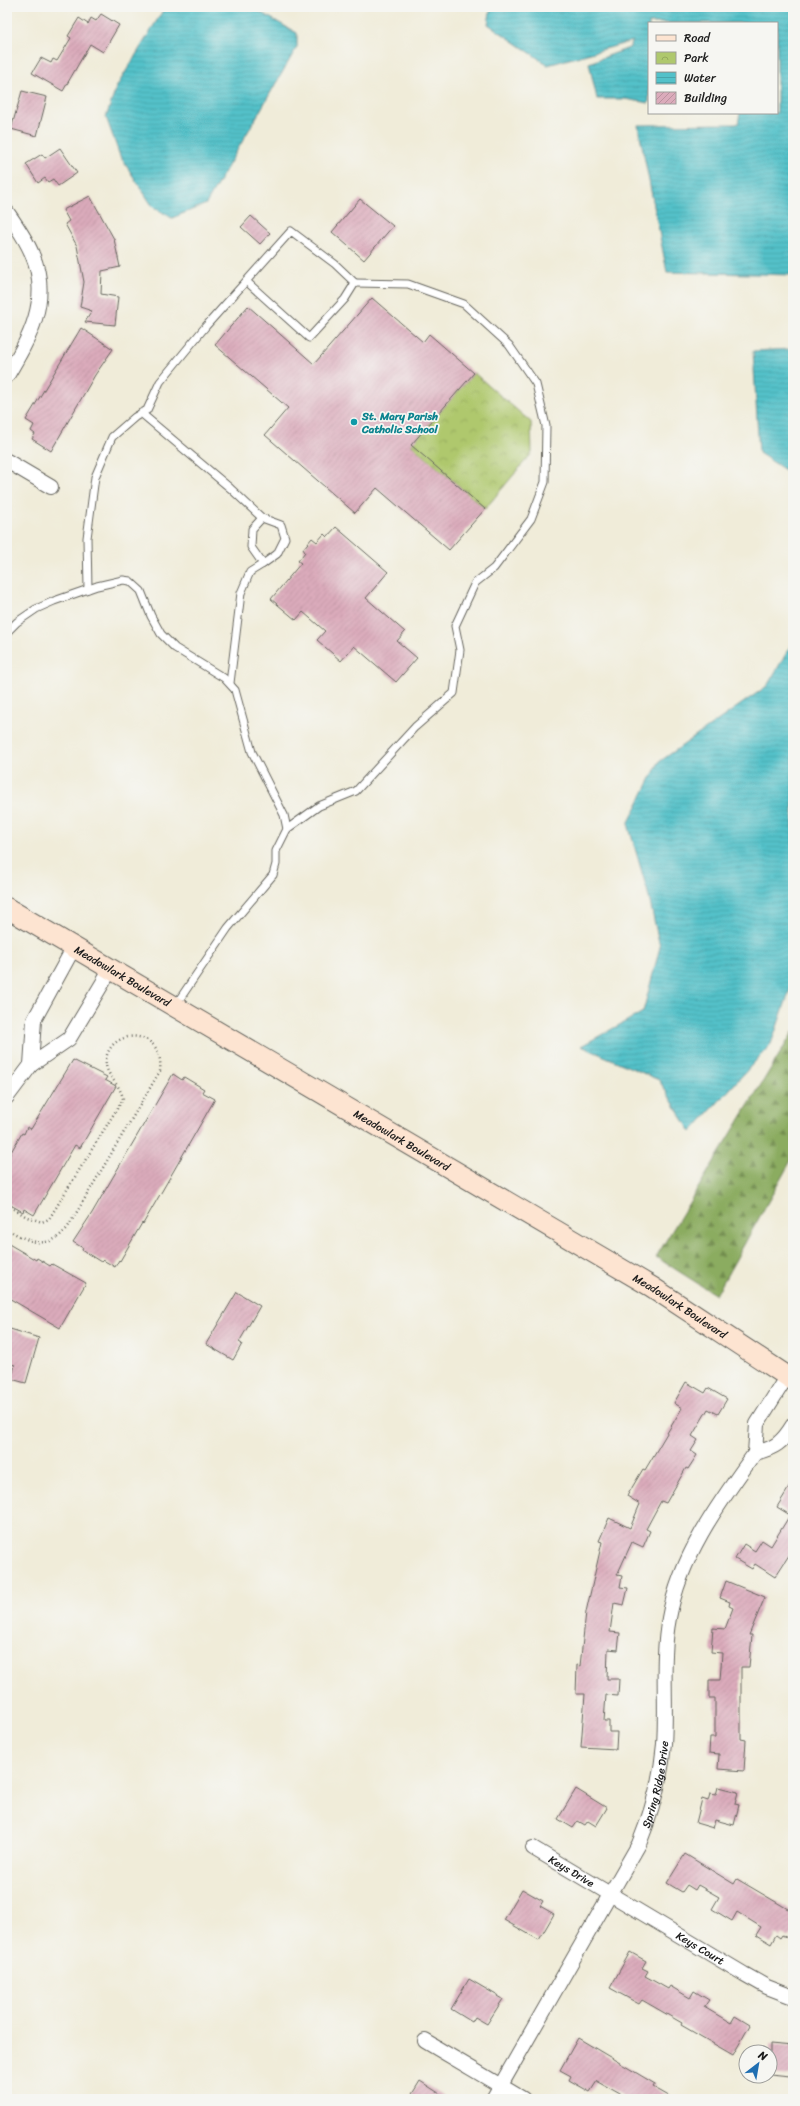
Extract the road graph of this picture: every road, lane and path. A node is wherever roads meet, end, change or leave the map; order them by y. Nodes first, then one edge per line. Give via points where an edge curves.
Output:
1 (7, 212) edge
2 (246, 281) junction
3 (356, 283) junction
4 (7, 376) edge
5 (141, 413) junction
6 (7, 461) edge
7 (51, 487) dead end
8 (262, 518) junction
9 (262, 564) junction
10 (88, 589) junction
11 (7, 632) edge
12 (230, 683) junction
13 (287, 829) junction
14 (7, 908) edge
15 (74, 947) junction
16 (111, 969) junction
17 (175, 1006) junction
18 (31, 1066) junction
19 (7, 1097) edge
20 (7, 1205) edge
21 (7, 1229) edge
22 (790, 1378) edge
23 (793, 1425) edge
24 (755, 1453) junction
25 (533, 1848) dead end
26 (610, 1894) junction
27 (793, 1997) edge
28 (424, 2041) dead end
29 (501, 2086) junction
30 (493, 2099) edge
31 (523, 2099) edge

1 - 4 street via 33,256 39,296 32,330
2 - 3 lane via 291,231
2 - 3 lane via 309,338 345,299
2 - 5 lane via 160,382 147,410
3 - 13 lane via 408,284 464,304 509,345 536,384 546,426 545,482 531,519 494,568 475,583 455,626 460,650 454,693 415,727 356,790 319,806
5 - 8 lane
5 - 10 lane via 112,437 95,477 86,538
6 - 7 street
8 - 9 lane via 252,529 251,547
8 - 9 lane via 280,525 286,538 277,554
9 - 12 lane via 250,572 241,593
10 - 11 lane via 36,609
10 - 12 lane via 123,580 135,584 142,591 161,634 175,648
12 - 13 lane via 240,704 252,752 284,815
13 - 17 lane via 276,851 273,875 228,928
14 - 15 street, Meadowlark Boulevard
15 - 16 street, Meadowlark Boulevard
15 - 18 street via 34,1020
16 - 17 street, Meadowlark Boulevard
16 - 18 street via 69,1039
17 - 22 street, Meadowlark Boulevard via 652,1287
18 - 19 street
20 - 21 path via 27,1217 42,1222 48,1219 123,1099 122,1091 108,1072 106,1059 113,1044 129,1036 139,1036 149,1041 161,1060 160,1071 68,1227 59,1238 37,1244
22 - 24 street via 756,1424
23 - 24 street via 783,1440 769,1449
24 - 26 street, Spring Ridge Drive via 708,1523 677,1585 667,1636 664,1745 658,1780 648,1822 639,1844
25 - 26 street, Keys Drive
26 - 27 street, Keys Court via 756,1981
26 - 29 street, Spring Ridge Drive
28 - 29 street
29 - 30 street, Spring Ridge Drive
29 - 31 street

